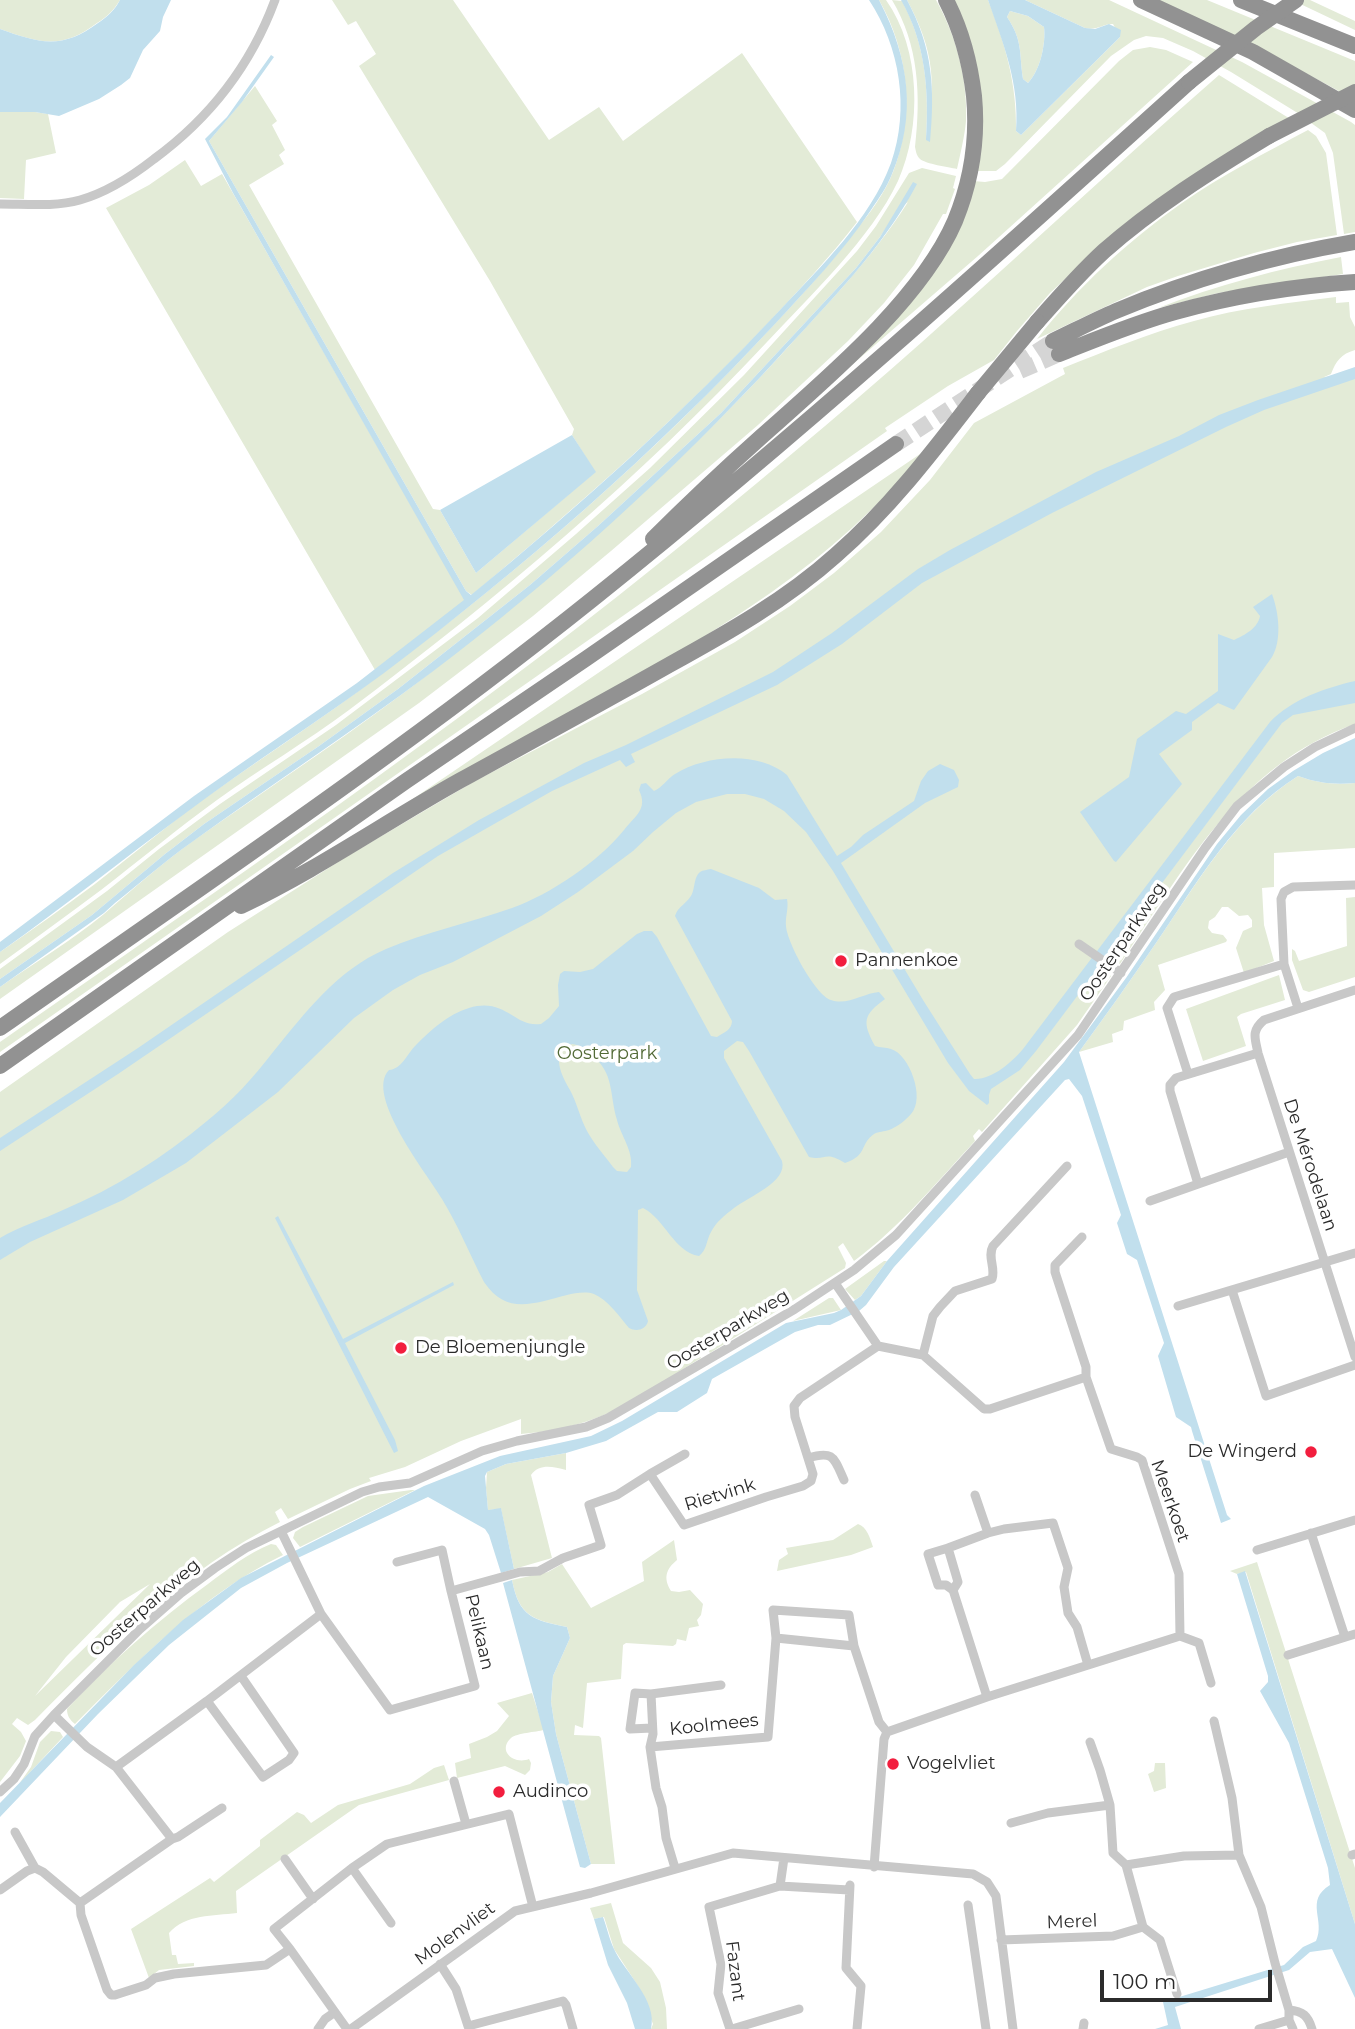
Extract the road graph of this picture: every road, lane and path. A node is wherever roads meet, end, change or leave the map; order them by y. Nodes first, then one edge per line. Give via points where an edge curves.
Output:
1 (275, 0) edge
2 (946, 0) edge
3 (1141, 0) edge
4 (1241, 0) edge
5 (1296, 0) edge
6 (1355, 46) edge
7 (1355, 92) edge
8 (1355, 110) edge
9 (0, 204) edge
10 (1355, 242) edge
11 (1355, 282) edge
12 (896, 443) tunnel mouth
13 (592, 600) junction
14 (1355, 728) edge
15 (1355, 885) edge
16 (198, 927) junction
17 (1079, 944) dead end
18 (1284, 964) junction
19 (1121, 973) junction
20 (1355, 990) edge
21 (1298, 1007) junction
22 (0, 1028) edge
23 (1258, 1053) junction
24 (0, 1066) edge
25 (1188, 1074) junction
26 (1289, 1152) junction
27 (1067, 1166) dead end
28 (1198, 1184) junction
29 (1150, 1201) dead end
30 (1083, 1237) dead end
31 (1355, 1253) edge
32 (1325, 1263) junction
33 (835, 1283) junction
34 (1231, 1290) junction
35 (1178, 1306) dead end
36 (878, 1346) junction
37 (923, 1355) junction
38 (1355, 1357) edge
39 (1355, 1365) edge
40 (1086, 1377) junction
41 (685, 1454) dead end
42 (808, 1458) junction
43 (650, 1474) junction
44 (844, 1480) dead end
45 (975, 1495) dead end
46 (1355, 1520) edge
47 (281, 1531) junction
48 (988, 1533) junction
49 (1311, 1533) junction
50 (948, 1548) junction
51 (1257, 1550) dead end
52 (397, 1562) dead end
53 (451, 1591) junction
54 (953, 1591) junction
55 (321, 1615) junction
56 (1355, 1634) edge
57 (1180, 1636) junction
58 (1345, 1637) junction
59 (776, 1638) junction
60 (855, 1646) junction
61 (1288, 1655) dead end
62 (1088, 1665) junction
63 (241, 1676) junction
64 (1211, 1683) dead end
65 (721, 1685) dead end
66 (651, 1694) junction
67 (987, 1697) junction
68 (207, 1702) junction
69 (54, 1716) junction
70 (1214, 1721) dead end
71 (652, 1728) junction
72 (887, 1732) junction
73 (1090, 1742) dead end
74 (650, 1747) junction
75 (116, 1767) junction
76 (454, 1781) dead end
77 (0, 1792) edge
78 (1110, 1805) junction
79 (222, 1808) dead end
80 (1012, 1823) dead end
81 (466, 1824) junction
82 (15, 1832) dead end
83 (172, 1839) junction
84 (1239, 1855) junction
85 (784, 1858) junction
86 (285, 1859) dead end
87 (1126, 1865) junction
88 (874, 1867) junction
89 (35, 1868) junction
90 (352, 1868) junction
91 (675, 1868) junction
92 (780, 1886) junction
93 (0, 1890) edge
94 (313, 1899) junction
95 (80, 1903) junction
96 (968, 1905) dead end
97 (533, 1907) junction
98 (391, 1923) dead end
99 (1143, 1927) junction
100 (1001, 1940) junction
101 (290, 1949) junction
102 (440, 1964) junction
103 (1177, 1994) dead end
104 (799, 2009) dead end
105 (335, 2011) junction
106 (1290, 2020) edge
107 (472, 2027) edge
108 (318, 2029) edge
109 (349, 2029) edge
110 (573, 2029) edge
111 (731, 2029) edge
112 (857, 2029) edge
113 (986, 2029) edge
114 (1013, 2029) edge
115 (1259, 2029) edge
116 (1312, 2029) edge

1 - 9 street via 264,30 223,94 193,127 143,168 105,192 77,201
2 - 13 highway via 966,49 976,112 966,187 938,252 915,285 856,350 713,479
3 - 8 highway via 1253,52
4 - 6 highway
5 - 13 highway, bridge via 1189,82 747,475
7 - 16 highway, bridge via 1222,164 1104,251 1037,322 869,525 796,588 740,625 416,805 285,885
10 - 11 highway via 1258,262 1177,288 1115,311 1056,347 1235,298
12 - 16 highway
13 - 22 highway via 404,743
14 - 19 street, Oosterparkweg via 1284,767 1237,806
15 - 18 street via 1293,887 1284,892
16 - 24 highway
17 - 19 street
18 - 21 street
18 - 25 street via 1174,997 1167,1008
19 - 33 street, Oosterparkweg via 1078,1035 912,1219
20 - 21 street
21 - 23 street, De Mérodelaan via 1256,1026
23 - 25 street
23 - 26 street, De Mérodelaan
25 - 28 street via 1176,1078 1170,1091
26 - 28 street
26 - 32 street, De Mérodelaan
27 - 37 street via 993,1246 992,1279 955,1291 933,1316
28 - 29 street
30 - 40 street, Meerkoet via 1055,1265 1055,1272
31 - 32 street
32 - 34 street
32 - 38 street, De Mérodelaan
33 - 36 street
33 - 47 street, Oosterparkweg via 608,1418 482,1451 410,1483 362,1492
34 - 35 street
34 - 39 street via 1266,1396
36 - 37 street
36 - 42 street via 794,1406
37 - 40 street via 984,1409
40 - 57 street, Meerkoet via 1111,1449 1142,1460 1179,1574
41 - 43 street
42 - 43 street, Rietvink via 813,1474 803,1486 684,1525
42 - 44 street via 830,1455
43 - 53 street, Pelikaan via 617,1495 589,1505 601,1545 539,1571
45 - 48 street
46 - 49 street
47 - 55 street, Pelikaan
47 - 69 street, Oosterparkweg via 181,1593
48 - 50 street
48 - 62 street via 1053,1523 1068,1568 1064,1587 1068,1613
49 - 51 street
49 - 58 street
50 - 54 street via 958,1582
50 - 54 street via 928,1554 938,1586
52 - 53 street via 442,1550
53 - 55 street, Pelikaan via 475,1686 390,1710
54 - 67 street
55 - 63 street
56 - 58 street
57 - 62 street
57 - 64 street via 1199,1643
58 - 61 street
59 - 60 street
59 - 60 street, Koolmees via 773,1610 849,1615
59 - 74 street, Koolmees via 768,1737
60 - 72 street, Koolmees via 879,1722
62 - 67 street
63 - 68 street
63 - 68 street via 294,1753 289,1760 263,1777
65 - 66 street
66 - 71 street, Koolmees
66 - 71 street, Koolmees via 635,1693 631,1729
67 - 72 street
68 - 75 street
69 - 75 street
69 - 77 street, Oosterparkweg via 35,1736 24,1764
70 - 84 street via 1232,1798
71 - 74 street, Koolmees
72 - 88 street
73 - 78 street
74 - 91 street, Koolmees
75 - 83 street
76 - 81 street
78 - 80 street via 1048,1812
78 - 87 street via 1113,1853
79 - 83 street
81 - 90 street via 387,1844
81 - 97 street via 509,1814
82 - 89 street
83 - 95 street
84 - 87 street via 1184,1856
84 - 106 street via 1261,1907
85 - 88 street
85 - 91 street via 733,1853
85 - 92 street
86 - 94 street
87 - 99 street
88 - 100 street via 973,1874 987,1882 996,1896
89 - 93 street
89 - 95 street
90 - 94 street
90 - 98 street
91 - 97 street, Molenvliet
92 - 111 street, Fazant via 709,1907 721,1964 718,1993
92 - 112 street, Fazant via 850,1887 846,1968 861,1986
94 - 101 street via 274,1929
95 - 101 street via 80,1915 111,1995 165,1976 266,1965
96 - 113 street
97 - 102 street, Molenvliet via 506,1916
99 - 100 street, Merel via 1112,1936
99 - 103 street via 1160,1940
100 - 114 street
101 - 105 street
102 - 107 street
102 - 109 street, Molenvliet
104 - 111 street, Fazant
105 - 108 street
105 - 109 street
106 - 115 street
106 - 116 street via 1299,2011
107 - 110 street via 563,2001

